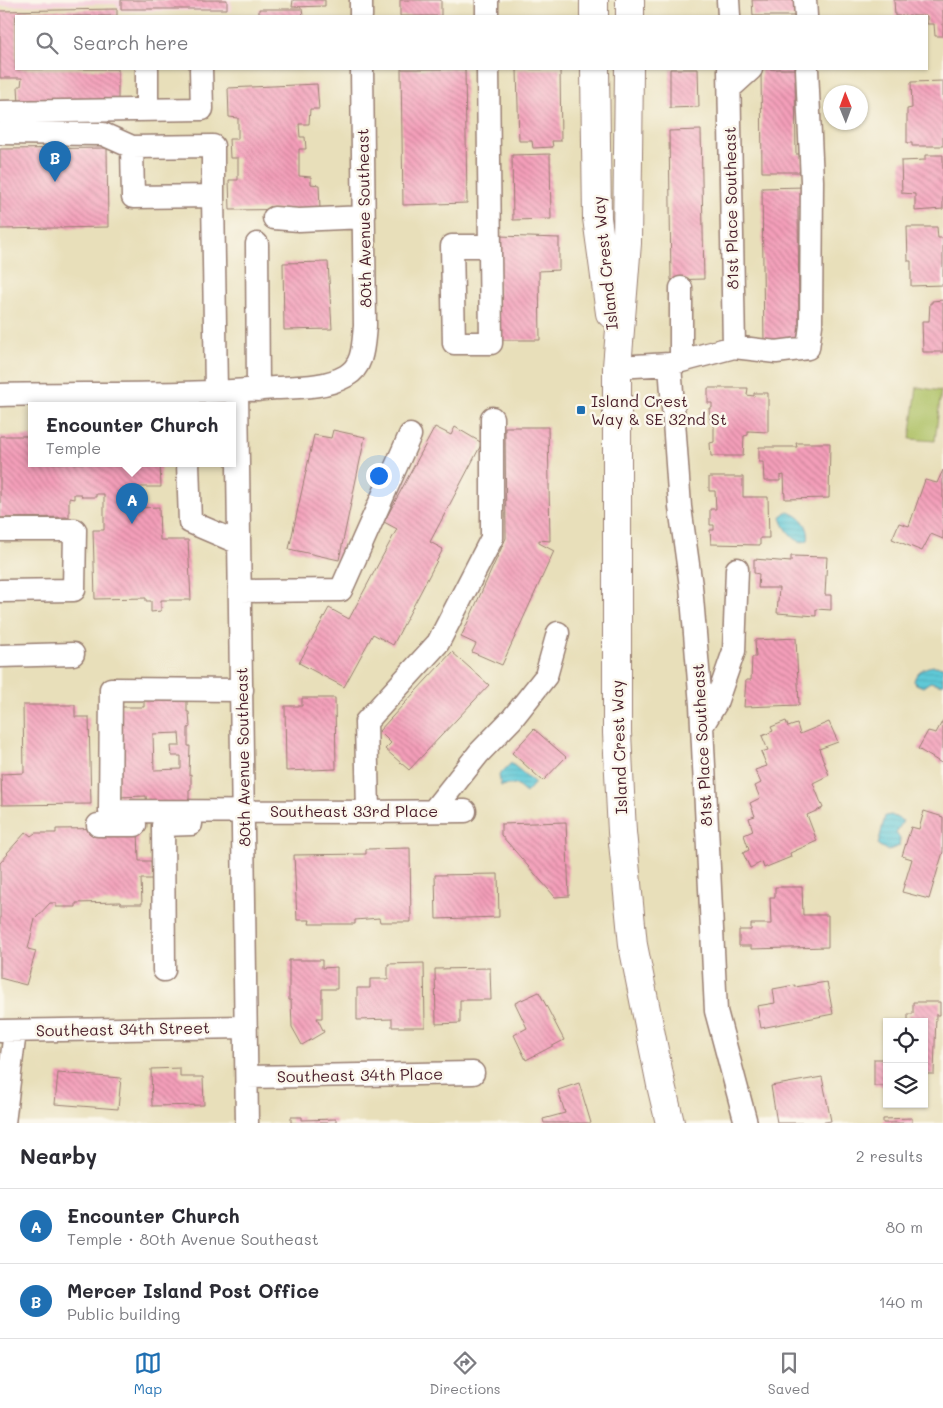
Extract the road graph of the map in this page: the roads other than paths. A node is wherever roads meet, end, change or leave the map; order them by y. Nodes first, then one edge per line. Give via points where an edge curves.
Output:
1 (360, 0) edge
2 (486, 0) edge
3 (594, 0) edge
4 (630, 0) edge
5 (728, 0) edge
6 (805, 0) edge
7 (361, 15) edge
8 (487, 15) edge
9 (594, 15) edge
10 (630, 15) edge
11 (729, 15) edge
12 (806, 15) edge
13 (146, 70) edge
14 (201, 70) edge
15 (362, 70) edge
16 (488, 70) edge
17 (595, 70) edge
18 (629, 70) edge
19 (749, 70) edge
20 (808, 71) edge
21 (730, 78) edge
22 (147, 110) junction
23 (0, 112) edge
24 (0, 133) edge
25 (132, 147) junction
26 (214, 196) junction
27 (364, 217) junction
28 (274, 218) dead end
29 (257, 244) dead end
30 (490, 246) dead end
31 (681, 288) dead end
32 (734, 346) junction
33 (675, 362) junction
34 (617, 367) junction
35 (237, 391) junction
36 (0, 395) edge
37 (492, 418) dead end
38 (236, 422) edge
39 (410, 434) dead end
40 (188, 467) edge
41 (236, 467) edge
42 (0, 530) edge
43 (239, 543) junction
44 (737, 569) dead end
45 (0, 591) edge
46 (240, 591) junction
47 (558, 633) dead end
48 (73, 654) dead end
49 (0, 656) edge
50 (242, 690) junction
51 (702, 726) junction
52 (465, 811) dead end
53 (368, 812) junction
54 (433, 812) junction
55 (244, 818) junction
56 (98, 825) dead end
57 (163, 825) junction
58 (164, 970) dead end
59 (246, 1027) junction
60 (8, 1031) edge
61 (473, 1074) dead end
62 (247, 1077) junction
63 (4, 1123) edge
64 (247, 1123) edge
65 (670, 1123) edge
66 (746, 1123) edge

1 - 7 street
2 - 8 street
3 - 9 main road
4 - 10 main road
5 - 11 street
6 - 12 street
13 - 22 street
14 - 22 street via 202,109
15 - 27 street, 80th Avenue Southeast
16 - 30 street
17 - 34 main road, Island Crest Way via 597,218
18 - 34 main road, Island Crest Way via 627,243
19 - 21 street
20 - 32 street via 812,181 808,348 776,352
21 - 32 street, 81st Place Southeast
22 - 23 street
24 - 25 street via 103,134
25 - 26 street via 213,146
25 - 26 street via 133,197
26 - 35 street
27 - 28 street
27 - 35 street, 80th Avenue Southeast via 365,326 358,366 347,376 324,384
29 - 35 street
31 - 33 street, 81st Place Southeast
32 - 33 street
33 - 34 street
33 - 51 street, 81st Place Southeast via 680,507 691,586
34 - 65 main road, Island Crest Way via 617,733 622,832 632,945
35 - 36 street
35 - 38 street, 80th Avenue Southeast
37 - 53 street via 492,538 438,643 366,722
39 - 46 street via 341,590
40 - 43 street via 190,522
41 - 43 street, 80th Avenue Southeast
42 - 45 street via 74,530 74,590
43 - 46 street, 80th Avenue Southeast
44 - 51 street via 734,651 716,703
46 - 50 street, 80th Avenue Southeast
47 - 54 street via 546,676
48 - 49 street
50 - 55 street, 80th Avenue Southeast
50 - 55 street via 111,689 110,811
51 - 66 street, 81st Place Southeast via 716,1011
52 - 54 street, Southeast 33rd Place
53 - 54 street, Southeast 33rd Place
53 - 55 street, Southeast 33rd Place
55 - 57 street
55 - 59 street, 80th Avenue Southeast
56 - 57 street
57 - 58 street
59 - 60 street, Southeast 34th Street
59 - 62 street, 80th Avenue Southeast
60 - 63 street
61 - 62 street, Southeast 34th Place
62 - 64 street, 80th Avenue Southeast

